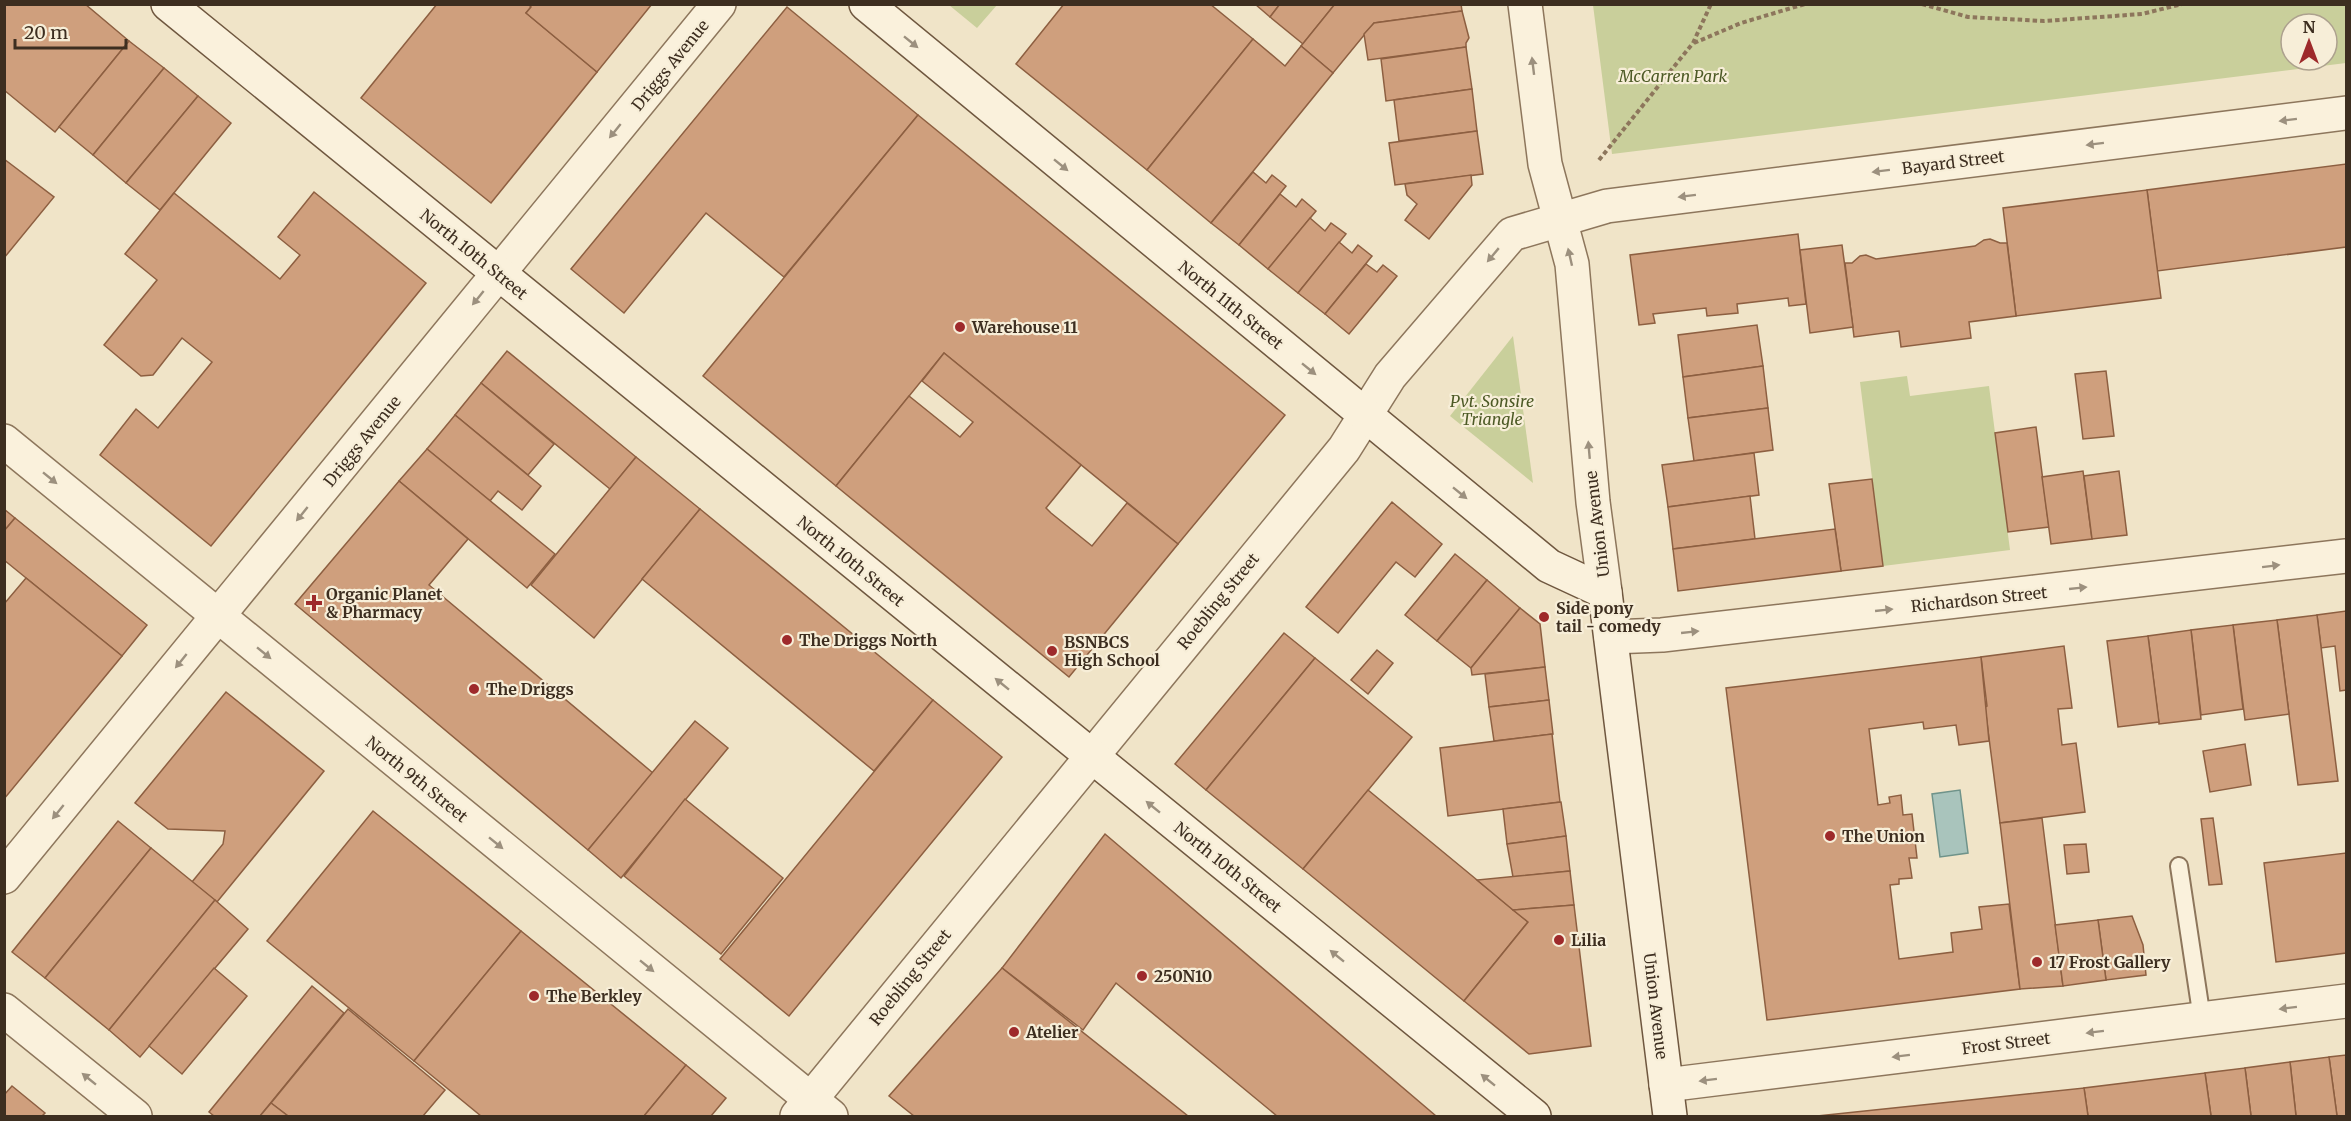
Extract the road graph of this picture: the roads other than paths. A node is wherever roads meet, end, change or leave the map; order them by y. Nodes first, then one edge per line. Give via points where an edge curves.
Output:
1 (168, 4) edge
2 (719, 4) edge
3 (866, 4) edge
4 (1525, 4) edge
5 (2346, 113) edge
6 (1560, 219) junction
7 (498, 274) junction
8 (1365, 415) junction
9 (4, 441) edge
10 (2346, 556) edge
11 (1605, 592) junction
12 (218, 616) junction
13 (1611, 637) junction
14 (1091, 756) junction
15 (2179, 866) dead end
16 (4, 877) edge
17 (2346, 1001) edge
18 (4, 1010) edge
19 (2202, 1019) junction
20 (1668, 1101) edge
21 (813, 1111) edge
22 (135, 1116) edge
23 (1534, 1116) edge

1 - 7 street, North 10th Street
2 -> 7 street, Driggs Avenue
3 -> 8 street, North 11th Street
6 -> 4 street, Union Avenue via 1545,164
5 -> 6 street, Bayard Street via 1606,206
6 -> 8 street, Roebling Street via 1512,234 1390,376
11 -> 6 street, Union Avenue via 1572,264
7 -> 12 street, Driggs Avenue
14 -> 7 street, North 10th Street
8 -> 11 street, North 11th Street via 1549,566
8 - 14 street, Roebling Street via 1344,449
9 -> 12 street, North 9th Street
13 -> 10 street, Richardson Street via 1662,635
11 - 13 street, Union Avenue
12 -> 16 street, Driggs Avenue
12 -> 21 street, North 9th Street
13 - 20 street, Union Avenue
14 - 21 street, Roebling Street
23 -> 14 street, North 10th Street
15 - 19 lane
17 -> 19 street, Frost Street
22 -> 18 street
19 -> 20 street, Frost Street

